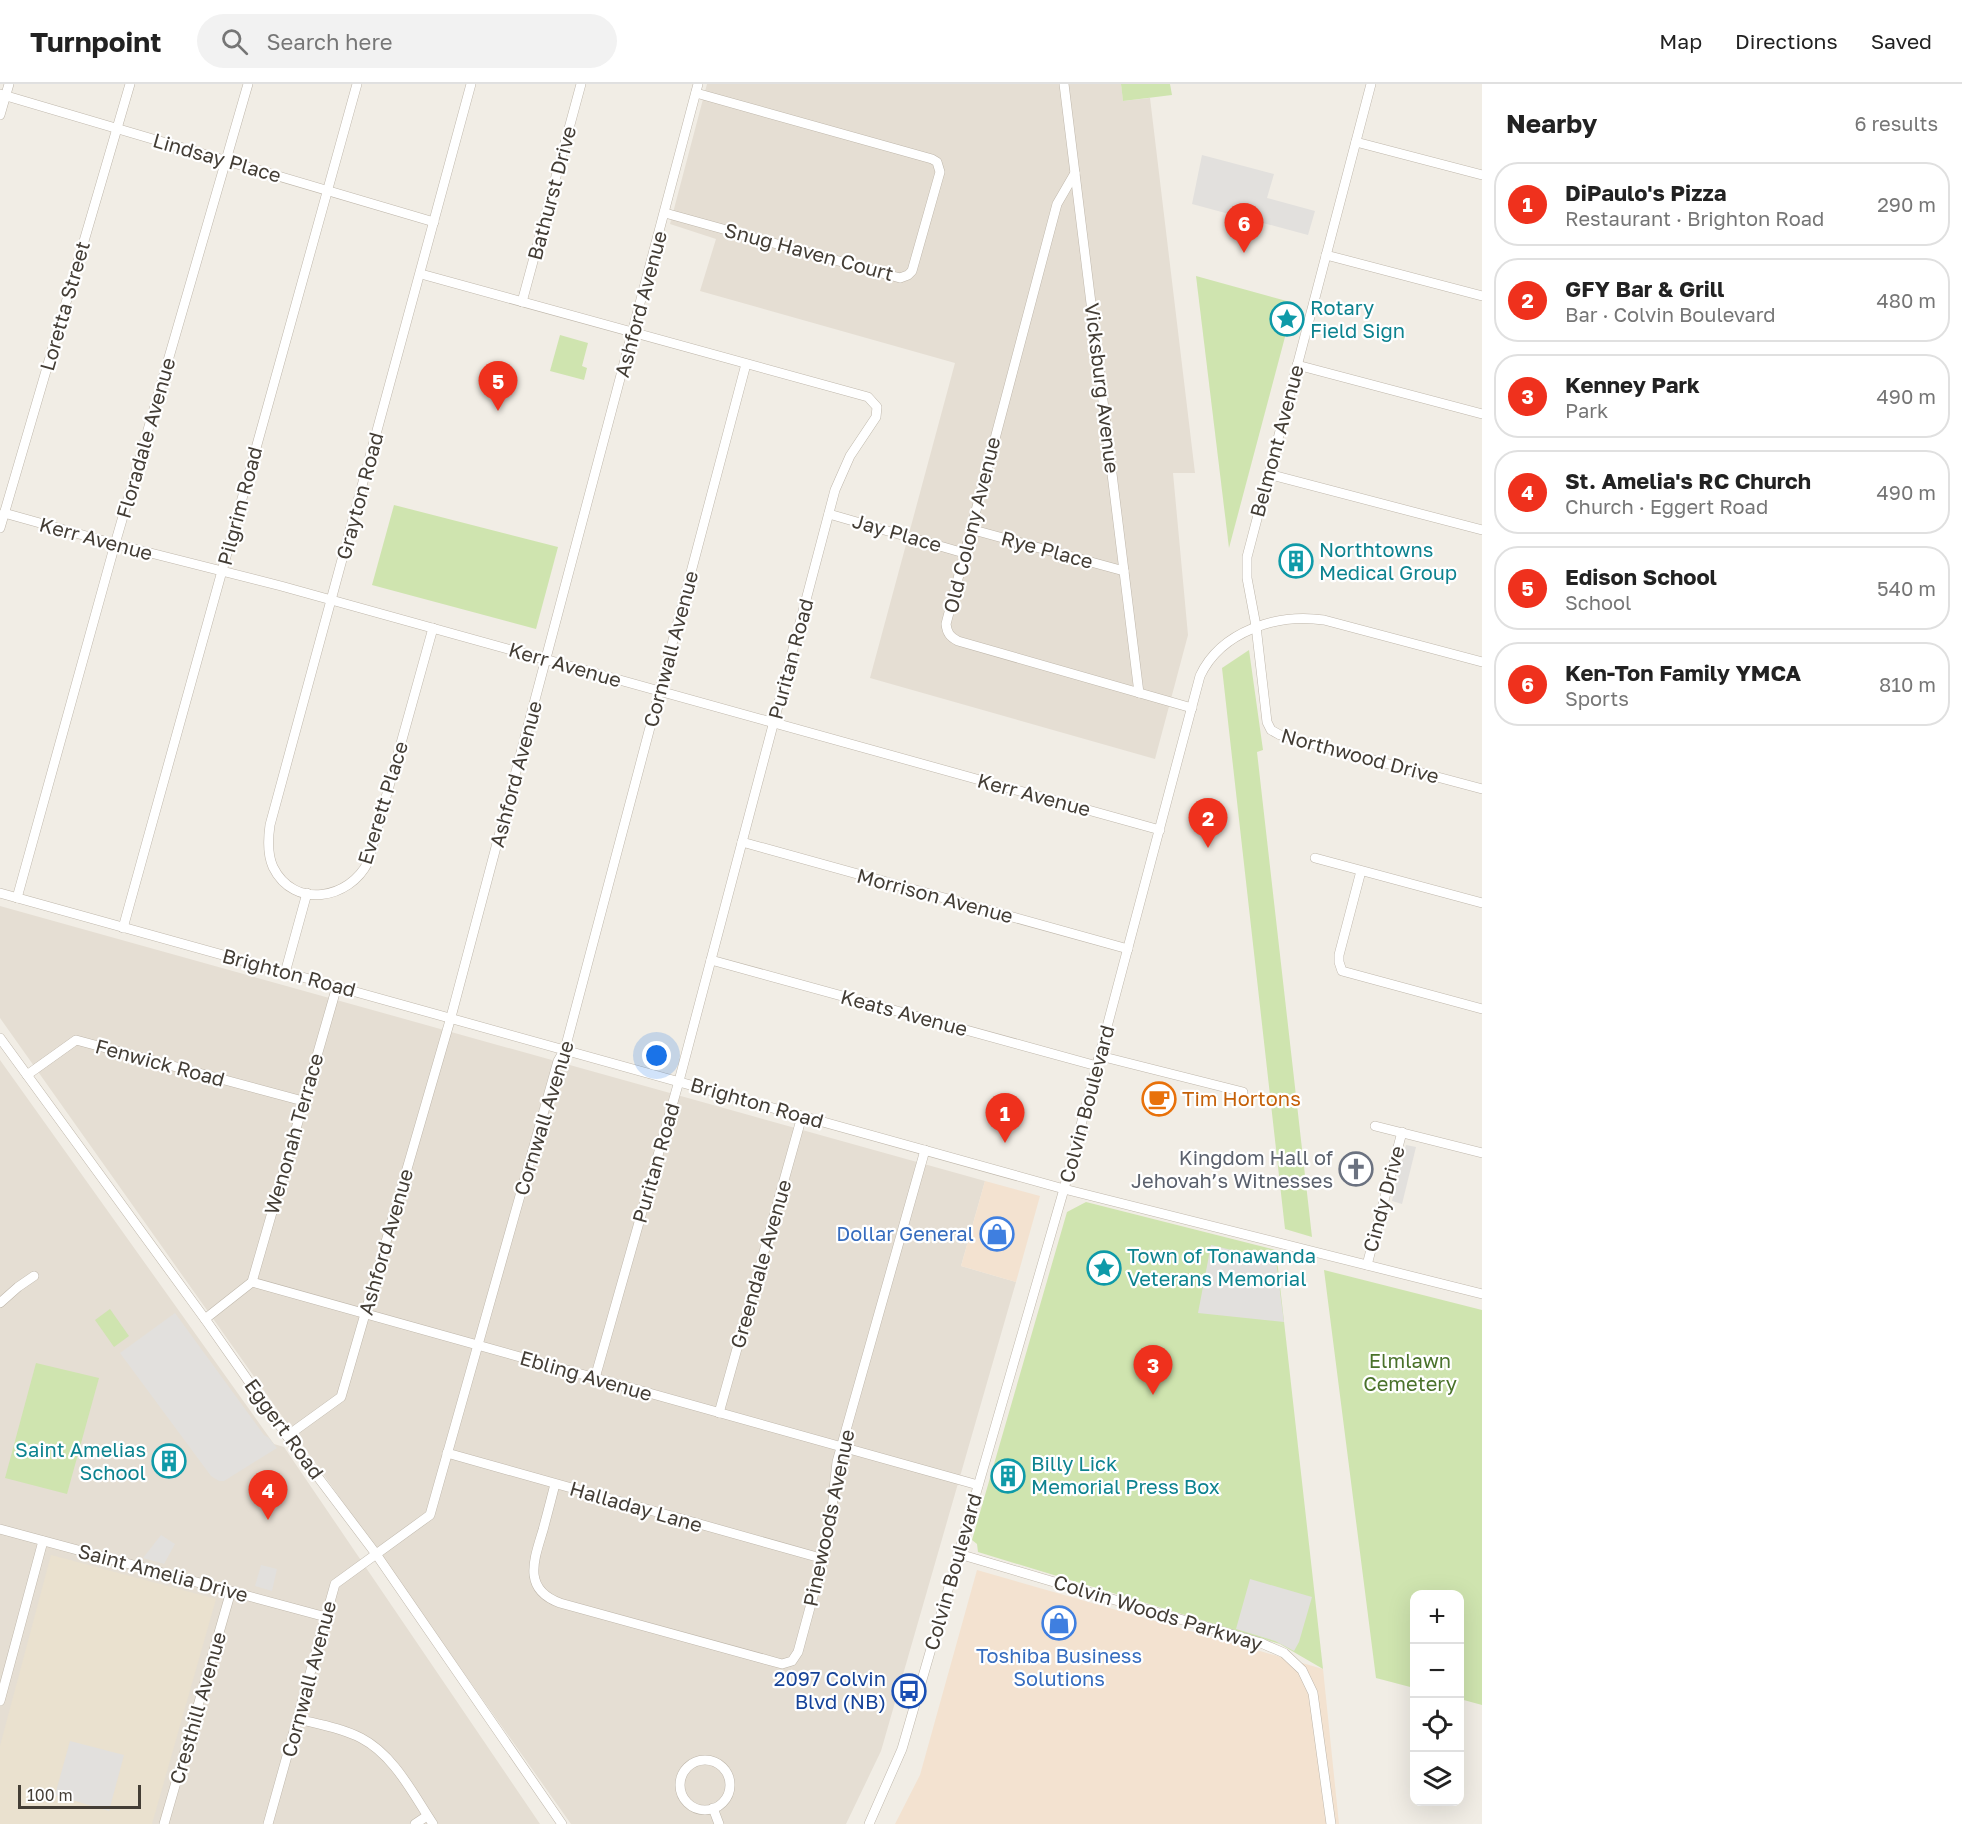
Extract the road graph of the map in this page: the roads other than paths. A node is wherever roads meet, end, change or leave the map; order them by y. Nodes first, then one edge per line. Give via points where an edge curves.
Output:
1 (9, 84) edge
2 (130, 84) edge
3 (248, 84) edge
4 (357, 84) edge
5 (471, 84) edge
6 (581, 84) edge
7 (1064, 84) edge
8 (1371, 84) edge
9 (697, 88) edge
10 (3, 94) edge
11 (0, 115) edge
12 (117, 128) junction
13 (1356, 142) junction
14 (226, 160) junction
15 (1075, 173) junction
16 (1482, 175) edge
17 (326, 190) junction
18 (665, 213) junction
19 (434, 222) junction
20 (1326, 255) junction
21 (421, 274) junction
22 (1482, 296) edge
23 (522, 302) junction
24 (633, 333) junction
25 (746, 364) junction
26 (1297, 365) junction
27 (1482, 414) edge
28 (1268, 474) junction
29 (4, 513) junction
30 (829, 514) junction
31 (0, 528) edge
32 (970, 528) junction
33 (1482, 530) edge
34 (115, 544) junction
35 (964, 553) junction
36 (1124, 571) junction
37 (222, 572) junction
38 (331, 600) junction
39 (1256, 626) junction
40 (433, 628) junction
41 (546, 660) junction
42 (1482, 662) edge
43 (660, 692) junction
44 (1139, 693) junction
45 (1192, 708) junction
46 (774, 723) junction
47 (1482, 789) edge
48 (1160, 830) junction
49 (742, 842) junction
50 (1315, 858) dead end
51 (1361, 871) junction
52 (0, 893) edge
53 (306, 893) junction
54 (17, 898) junction
55 (1482, 903) edge
56 (123, 928) junction
57 (1128, 949) junction
58 (711, 960) junction
59 (285, 972) junction
60 (337, 986) junction
61 (1482, 1009) edge
62 (451, 1017) junction
63 (0, 1038) edge
64 (566, 1049) junction
65 (1100, 1056) junction
66 (1096, 1066) junction
67 (27, 1075) junction
68 (679, 1081) junction
69 (1243, 1092) dead end
70 (303, 1101) junction
71 (802, 1116) junction
72 (1375, 1126) dead end
73 (1402, 1132) junction
74 (925, 1150) junction
75 (1482, 1153) edge
76 (1064, 1189) junction
77 (1367, 1265) junction
78 (34, 1276) dead end
79 (252, 1282) junction
80 (1482, 1294) edge
81 (0, 1304) edge
82 (365, 1314) junction
83 (205, 1319) junction
84 (477, 1346) junction
85 (595, 1378) junction
86 (719, 1413) junction
87 (287, 1436) junction
88 (842, 1447) junction
89 (447, 1454) junction
90 (555, 1484) junction
91 (978, 1485) junction
92 (0, 1529) edge
93 (43, 1541) junction
94 (376, 1554) junction
95 (959, 1554) junction
96 (824, 1559) junction
97 (231, 1591) junction
98 (326, 1617) junction
99 (0, 1701) edge
100 (298, 1719) junction
101 (713, 1808) junction
102 (430, 1820) edge
103 (164, 1824) edge
104 (268, 1824) edge
105 (415, 1824) edge
106 (562, 1824) edge
107 (719, 1824) edge
108 (869, 1824) edge
109 (1330, 1824) edge

1 - 10 street
2 - 12 street, Loretta Street
3 - 14 street, Floradale Avenue
4 - 17 street, Pilgrim Road
5 - 19 street, Grayton Road
6 - 23 street, Bathurst Drive
7 - 15 street, Vicksburg Avenue
8 - 13 street, Belmont Avenue
9 - 18 street, Ashford Avenue
9 - 18 street, Snug Haven Court via 932,159 940,172 912,271 900,278
10 - 11 street
10 - 12 street, Lindsay Place
12 - 14 street, Lindsay Place
12 - 29 street, Loretta Street
13 - 16 street
13 - 20 street, Belmont Avenue
14 - 17 street, Lindsay Place
14 - 34 street, Floradale Avenue
15 - 32 street, Old Colony Avenue via 1056,204
15 - 36 street, Vicksburg Avenue
17 - 19 street, Lindsay Place
17 - 37 street, Pilgrim Road
18 - 24 street, Ashford Avenue
19 - 21 street, Grayton Road
20 - 22 street
20 - 26 street, Belmont Avenue
21 - 23 street, Puritan Road
21 - 38 street, Grayton Road
23 - 24 street, Puritan Road
24 - 25 street, Puritan Road
24 - 41 street, Ashford Avenue
25 - 30 street, Puritan Road via 868,397 877,407 876,417 844,469
25 - 43 street, Cornwall Avenue
26 - 27 street
26 - 28 street, Belmont Avenue
28 - 33 street
28 - 39 street, Belmont Avenue via 1246,568
29 - 31 street, Loretta Street
29 - 34 street, Kerr Avenue
30 - 35 street, Jay Place
30 - 46 street, Puritan Road
32 - 35 street, Old Colony Avenue
32 - 36 street, Rye Place
34 - 37 street, Kerr Avenue
34 - 54 street, Floradale Avenue
35 - 44 street, Old Colony Avenue via 946,624 953,638
36 - 44 street, Vicksburg Avenue
37 - 38 street, Kerr Avenue
37 - 56 street, Pilgrim Road
38 - 40 street, Kerr Avenue
38 - 53 street, Grayton Road via 268,838 271,861 279,875 293,888
39 - 42 street, Colvin Boulevard via 1289,619 1324,620
39 - 45 street, Colvin Boulevard via 1210,659 1200,676
39 - 47 street, Northwood Drive via 1267,722 1273,732
40 - 41 street, Kerr Avenue
40 - 53 street, Everett Place via 368,862 358,879 342,890 323,895
41 - 43 street, Kerr Avenue
41 - 62 street, Ashford Avenue
43 - 46 street, Kerr Avenue
43 - 64 street, Cornwall Avenue
44 - 45 street, Old Colony Avenue
45 - 48 street, Colvin Boulevard
46 - 48 street, Kerr Avenue
46 - 49 street, Puritan Road
48 - 57 street, Colvin Boulevard
49 - 57 street, Morrison Avenue
49 - 58 street, Puritan Road
50 - 51 street
51 - 55 street
51 - 61 street via 1339,962 1342,971
52 - 54 street, Brighton Road
53 - 59 street
54 - 56 street, Brighton Road
56 - 59 street, Brighton Road
57 - 65 street, Colvin Boulevard
58 - 66 street, Keats Avenue
58 - 68 street, Puritan Road
59 - 60 street, Brighton Road
60 - 62 street, Brighton Road
60 - 70 street, Wenonah Terrace
62 - 64 street, Brighton Road
62 - 82 street, Ashford Avenue
63 - 67 street, Eggert Road
64 - 68 street, Brighton Road
64 - 84 street, Cornwall Avenue via 558,1061
65 - 66 street, Colvin Boulevard
65 - 69 street
66 - 76 street, Colvin Boulevard
67 - 70 street, Fenwick Road via 76,1040
67 - 83 street, Eggert Road
68 - 71 street, Brighton Road
68 - 85 street, Puritan Road
70 - 79 street, Wenonah Terrace
71 - 74 street, Brighton Road
71 - 86 street, Greendale Avenue
72 - 73 street
73 - 75 street
73 - 77 street, Cindy Drive
74 - 76 street, Brighton Road
74 - 88 street, Pinewoods Avenue
76 - 77 street, Brighton Road
76 - 91 street, Colvin Boulevard
77 - 80 street, Brighton Road
78 - 81 street
79 - 82 street, Ebling Avenue
79 - 83 street
82 - 84 street, Ebling Avenue
82 - 87 street, Ashford Avenue via 341,1397
83 - 87 street, Eggert Road
84 - 85 street, Ebling Avenue
84 - 89 street, Cornwall Avenue
85 - 86 street, Ebling Avenue
86 - 88 street, Ebling Avenue
87 - 94 street, Eggert Road
88 - 91 street, Ebling Avenue
88 - 96 street, Pinewoods Avenue
89 - 90 street, Halladay Lane
89 - 94 street, Cornwall Avenue via 430,1515
90 - 96 street, Halladay Lane
90 - 96 street, Pinewoods Avenue via 533,1572 544,1595 571,1606 788,1663 796,1658
91 - 95 street, Colvin Boulevard
92 - 93 street, Saint Amelia Drive
93 - 97 street, Saint Amelia Drive
93 - 99 street
94 - 98 street, Cornwall Avenue via 335,1584
94 - 106 street, Eggert Road
95 - 108 street, Colvin Boulevard via 902,1749
95 - 109 street, Colvin Woods Parkway via 1261,1642 1284,1653 1302,1670 1313,1693
97 - 98 street, Saint Amelia Drive
97 - 103 street, Cresthill Avenue
98 - 100 street, Cornwall Avenue
100 - 102 street via 349,1732 372,1744 390,1761
100 - 104 street, Cornwall Avenue
101 - 101 street via 727,1796 728,1777 716,1763 698,1762 687,1768 681,1778 682,1796 696,1808
101 - 107 street
102 - 105 street

